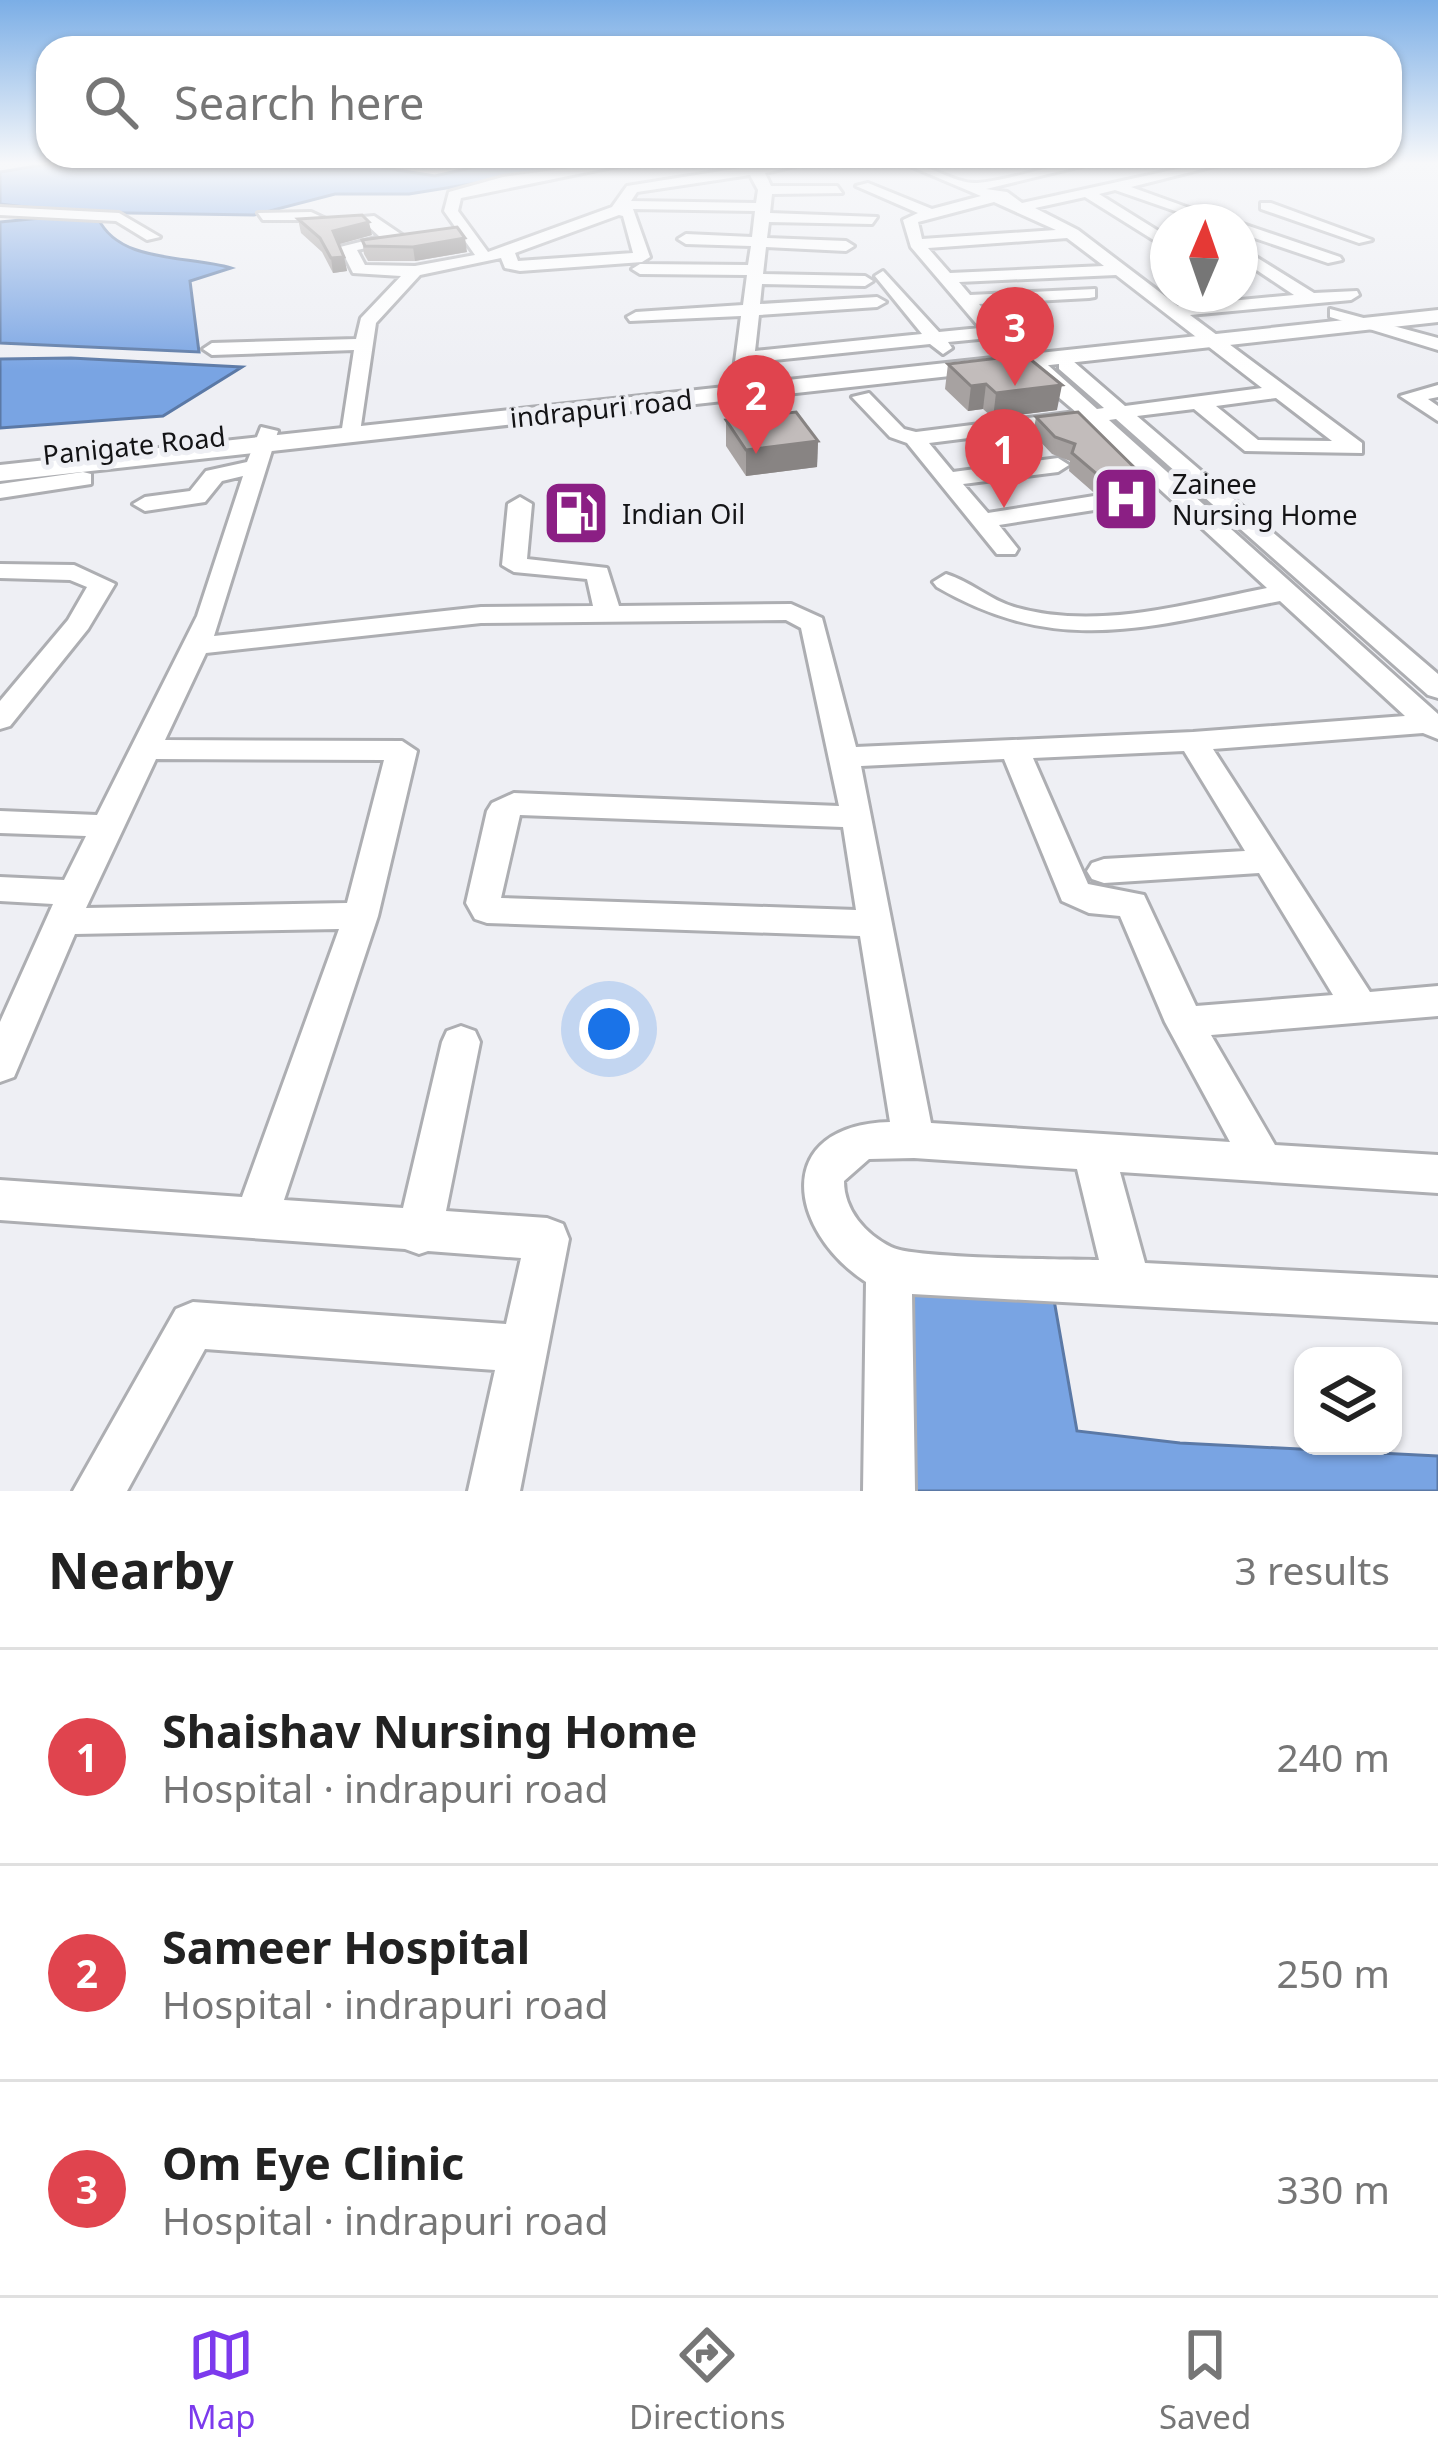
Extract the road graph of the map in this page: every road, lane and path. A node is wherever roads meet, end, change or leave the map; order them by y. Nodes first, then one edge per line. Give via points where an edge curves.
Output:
1 (145, 233) edge
2 (398, 233) edge
3 (457, 233) edge
4 (555, 233) edge
5 (635, 233) edge
6 (708, 233) edge
7 (760, 233) edge
8 (818, 233) edge
9 (913, 233) edge
10 (982, 233) edge
11 (1034, 233) edge
12 (1073, 233) joint
13 (1272, 233) edge
14 (1343, 233) edge
15 (1258, 234) edge
16 (1263, 234) junction
17 (1037, 236) junction
18 (152, 237) dead end
19 (410, 238) junction
20 (686, 239) dead end
21 (987, 240) junction
22 (1364, 240) dead end
23 (849, 241) dead end
24 (1150, 241) edge
25 (916, 244) junction
26 (1093, 249) junction
27 (507, 252) junction
28 (485, 258) junction
29 (1334, 260) dead end
30 (934, 262) junction
31 (1258, 264) edge
32 (423, 269) junction
33 (640, 269) dead end
34 (1123, 270) junction
35 (754, 274) junction
36 (948, 278) junction
37 (1150, 290) edge
38 (1089, 293) dead end
39 (966, 300) junction
40 (1313, 300) junction
41 (877, 302) dead end
42 (1438, 302) edge
43 (1343, 304) junction
44 (751, 305) junction
45 (1258, 305) edge
46 (637, 309) dead end
47 (1180, 312) edge
48 (1438, 316) edge
49 (1371, 322) junction
50 (1208, 332) junction
51 (364, 344) junction
52 (1438, 344) edge
53 (941, 345) junction
54 (1022, 347) junction
55 (212, 349) dead end
56 (745, 375) junction
57 (1285, 391) junction
58 (1438, 391) edge
59 (862, 397) dead end
60 (1196, 400) junction
61 (1118, 410) junction
62 (1438, 415) edge
63 (1092, 417) junction
64 (352, 428) junction
65 (914, 439) junction
66 (264, 447) junction
67 (0, 459) edge
68 (1058, 465) dead end
69 (0, 473) edge
70 (83, 479) dead end
71 (948, 479) junction
72 (0, 491) edge
73 (1094, 503) dead end
74 (146, 504) dead end
75 (520, 504) dead end
76 (982, 521) junction
77 (1006, 549) dead end
78 (0, 571) edge
79 (946, 582) dead end
80 (1285, 592) junction
81 (609, 616) junction
82 (196, 646) junction
83 (1425, 664) edge
84 (1438, 689) edge
85 (0, 720) edge
86 (1434, 726) edge
87 (1193, 741) junction
88 (148, 749) junction
89 (1015, 750) junction
90 (845, 757) junction
91 (856, 817) junction
92 (0, 822) edge
93 (111, 826) junction
94 (1269, 861) junction
95 (1104, 871) dead end
96 (0, 889) edge
97 (70, 907) junction
98 (361, 916) junction
99 (874, 924) junction
100 (1438, 1001) edge
101 (1359, 1006) junction
102 (1184, 1022) junction
103 (461, 1042) dead end
104 (0, 1066) edge
105 (914, 1140) junction
106 (1094, 1151) junction
107 (1262, 1163) junction
108 (1438, 1174) edge
109 (0, 1200) edge
110 (255, 1221) junction
111 (419, 1234) junction
112 (889, 1271) junction
113 (1127, 1280) junction
114 (1438, 1300) edge
115 (524, 1349) junction
116 (99, 1491) edge
117 (494, 1491) edge
118 (889, 1491) edge

1 - 18 street
2 - 19 street
3 - 28 street
4 - 27 street
5 - 27 street via 642,257 520,266
6 - 20 street
7 - 35 street
8 - 23 street
9 - 25 street
10 - 21 street
11 - 17 street
12 - 17 street
12 - 26 street
13 - 16 street
14 - 22 street
15 - 16 street
16 - 29 street
17 - 21 street
19 - 32 street
19 - 32 street via 348,248 359,270
21 - 25 street
24 - 26 street
25 - 30 street
26 - 30 street
26 - 34 street
27 - 28 street
28 - 32 street
30 - 36 street
31 - 40 street
32 - 51 street via 372,314
33 - 35 street
34 - 36 street
34 - 37 street
35 - 44 street
35 - 53 street via 874,279
36 - 39 street
38 - 39 street
39 - 54 street
40 - 43 street
40 - 45 street
41 - 44 street
42 - 43 main road, indrapuri road
43 - 49 street
43 - 50 main road, indrapuri road
44 - 46 street
44 - 56 street
47 - 50 street
48 - 49 main road, indrapuri road
49 - 50 main road, indrapuri road
49 - 52 street
50 - 54 main road, indrapuri road
50 - 57 street
51 - 55 street
51 - 64 street
53 - 54 main road, indrapuri road
53 - 56 main road, indrapuri road
54 - 56 main road, indrapuri road
54 - 61 street
54 - 63 street
56 - 64 main road, indrapuri road
57 - 60 street
57 - 60 street via 1354,449 1253,446
58 - 62 street via 1410,396
59 - 65 street via 897,433
60 - 61 street
61 - 63 street
61 - 83 street
63 - 65 street
63 - 80 street
64 - 66 main road, indrapuri road
65 - 71 street
66 - 67 main road, Panigate Road
66 - 69 main road, Panigate Road
66 - 74 street via 214,476 197,497
66 - 82 street
68 - 71 street
70 - 72 street
71 - 76 street
73 - 76 street
75 - 81 street via 514,565 598,573
76 - 77 street
78 - 85 street via 74,573 102,584
79 - 80 street via 1000,611 1053,623 1129,620
80 - 86 street
81 - 82 street via 481,615
81 - 90 street via 804,616 813,624
82 - 88 street
83 - 84 street
86 - 87 street
87 - 89 street
87 - 94 street
88 - 93 street
88 - 98 street via 402,751
89 - 90 street
89 - 102 street via 1074,892 1132,904
90 - 91 street
91 - 99 street
91 - 99 street via 514,804 503,811 483,907
92 - 93 street
93 - 97 street
94 - 95 street
94 - 101 street
96 - 97 street
97 - 98 street
97 - 104 street
98 - 110 street
99 - 105 street
100 - 101 street
101 - 102 street
102 - 107 street
103 - 111 street
105 - 106 street
105 - 112 street via 860,1141 823,1173 827,1213 844,1240
106 - 107 street
106 - 113 street
107 - 108 street
109 - 110 street
110 - 111 street
111 - 115 street via 547,1239
112 - 113 street
112 - 118 street
113 - 114 street
115 - 116 street via 193,1325
115 - 117 street

